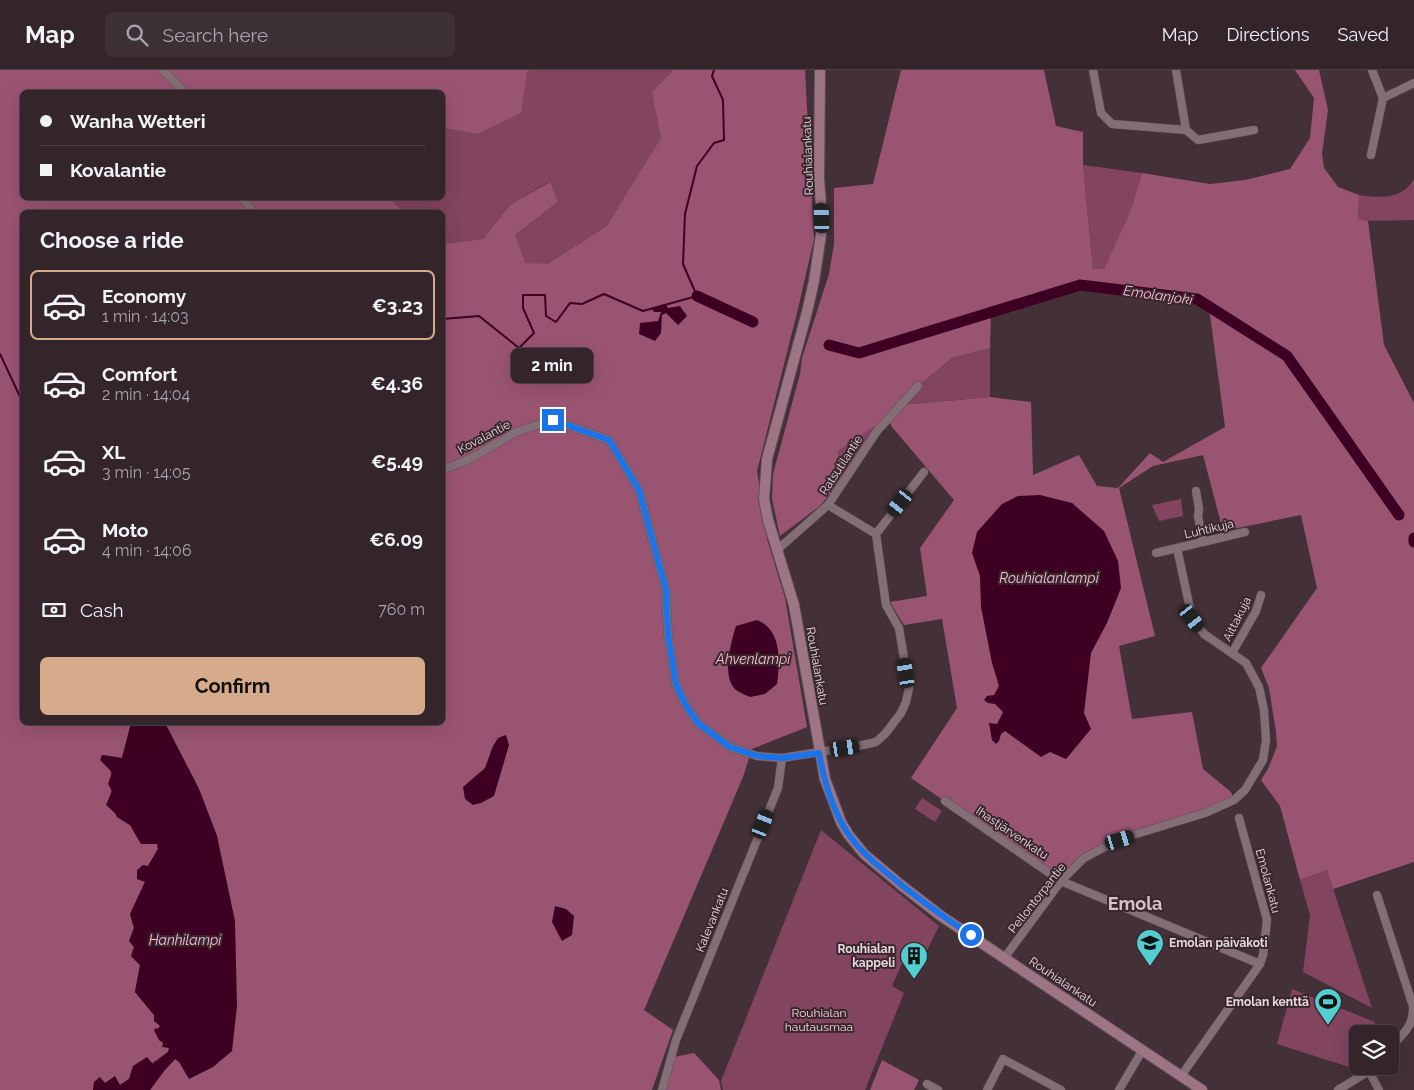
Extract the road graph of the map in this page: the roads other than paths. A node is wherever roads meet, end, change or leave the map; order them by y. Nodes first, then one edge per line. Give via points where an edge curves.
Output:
1 (164, 70) edge
2 (820, 70) edge
3 (1094, 70) edge
4 (1176, 70) edge
5 (1372, 70) edge
6 (1414, 83) edge
7 (182, 90) edge
8 (1383, 98) junction
9 (1186, 130) junction
10 (1254, 130) dead end
11 (1371, 156) dead end
12 (918, 386) dead end
13 (445, 469) edge
14 (924, 472) dead end
15 (1196, 491) dead end
16 (828, 505) junction
17 (1245, 532) dead end
18 (876, 534) junction
19 (1203, 542) junction
20 (1178, 548) junction
21 (777, 550) junction
22 (1156, 553) dead end
23 (1261, 595) dead end
24 (1232, 653) junction
25 (819, 753) junction
26 (782, 758) junction
27 (946, 802) dead end
28 (1239, 818) dead end
29 (1061, 880) junction
30 (1377, 895) dead end
31 (1005, 957) junction
32 (1260, 964) junction
33 (1411, 988) edge
34 (1399, 1038) edge
35 (1142, 1050) junction
36 (1362, 1075) edge
37 (1374, 1075) edge
38 (1181, 1076) junction
39 (927, 1084) dead end
40 (662, 1090) edge
41 (938, 1090) edge
42 (987, 1090) edge
43 (1061, 1090) edge
44 (1119, 1090) edge
45 (1202, 1090) edge
46 (1338, 1090) edge
47 (1380, 1090) edge

1 - 7 street
2 - 21 street, Rouhialankatu via 822,218 818,259 765,471 764,499
3 - 9 street via 1101,114 1112,124
4 - 9 street
5 - 8 street
6 - 8 street
8 - 11 street
9 - 10 street via 1198,140
12 - 16 street, Ratsutilantie via 877,431
13 - 26 street, Kovalantie via 472,458 516,432 553,420 609,440 639,490 666,590 668,635 676,684 685,704 698,723 730,747 757,756
14 - 18 street
15 - 19 street
16 - 18 street
16 - 21 street, Ratsutilantie
17 - 19 street, Luhtikuja
18 - 25 street, Kovalantie via 886,605 899,628 909,688 906,702 901,713 876,742
19 - 20 street, Luhtikuja
20 - 22 street, Luhtikuja
20 - 24 street, Pellontorpantie via 1192,618 1204,634
21 - 25 street, Rouhialankatu via 794,605
23 - 24 street, Aittakuja via 1256,611
24 - 29 street, Pellontorpantie via 1246,663 1259,687 1264,710 1266,740 1263,760 1245,790 1234,800 1205,813 1120,840 1084,858
25 - 26 street, Kovalantie
25 - 31 street, Rouhialankatu via 841,822 864,854 942,916
26 - 40 street, Kalevankatu via 778,788 676,1040
27 - 29 street, Ihastjärvenkatu
28 - 32 street, Emolankatu via 1267,920
29 - 31 street, Pellontorpantie
29 - 32 street, Ihastjärvenkatu
30 - 33 street
31 - 35 street, Rouhialankatu
32 - 38 street, Emolankatu
33 - 34 street via 1414,1018
35 - 38 street, Rouhialankatu
35 - 44 street
36 - 46 street
37 - 47 street
38 - 45 street, Rouhialankatu
39 - 41 street
42 - 43 street via 1003,1059

